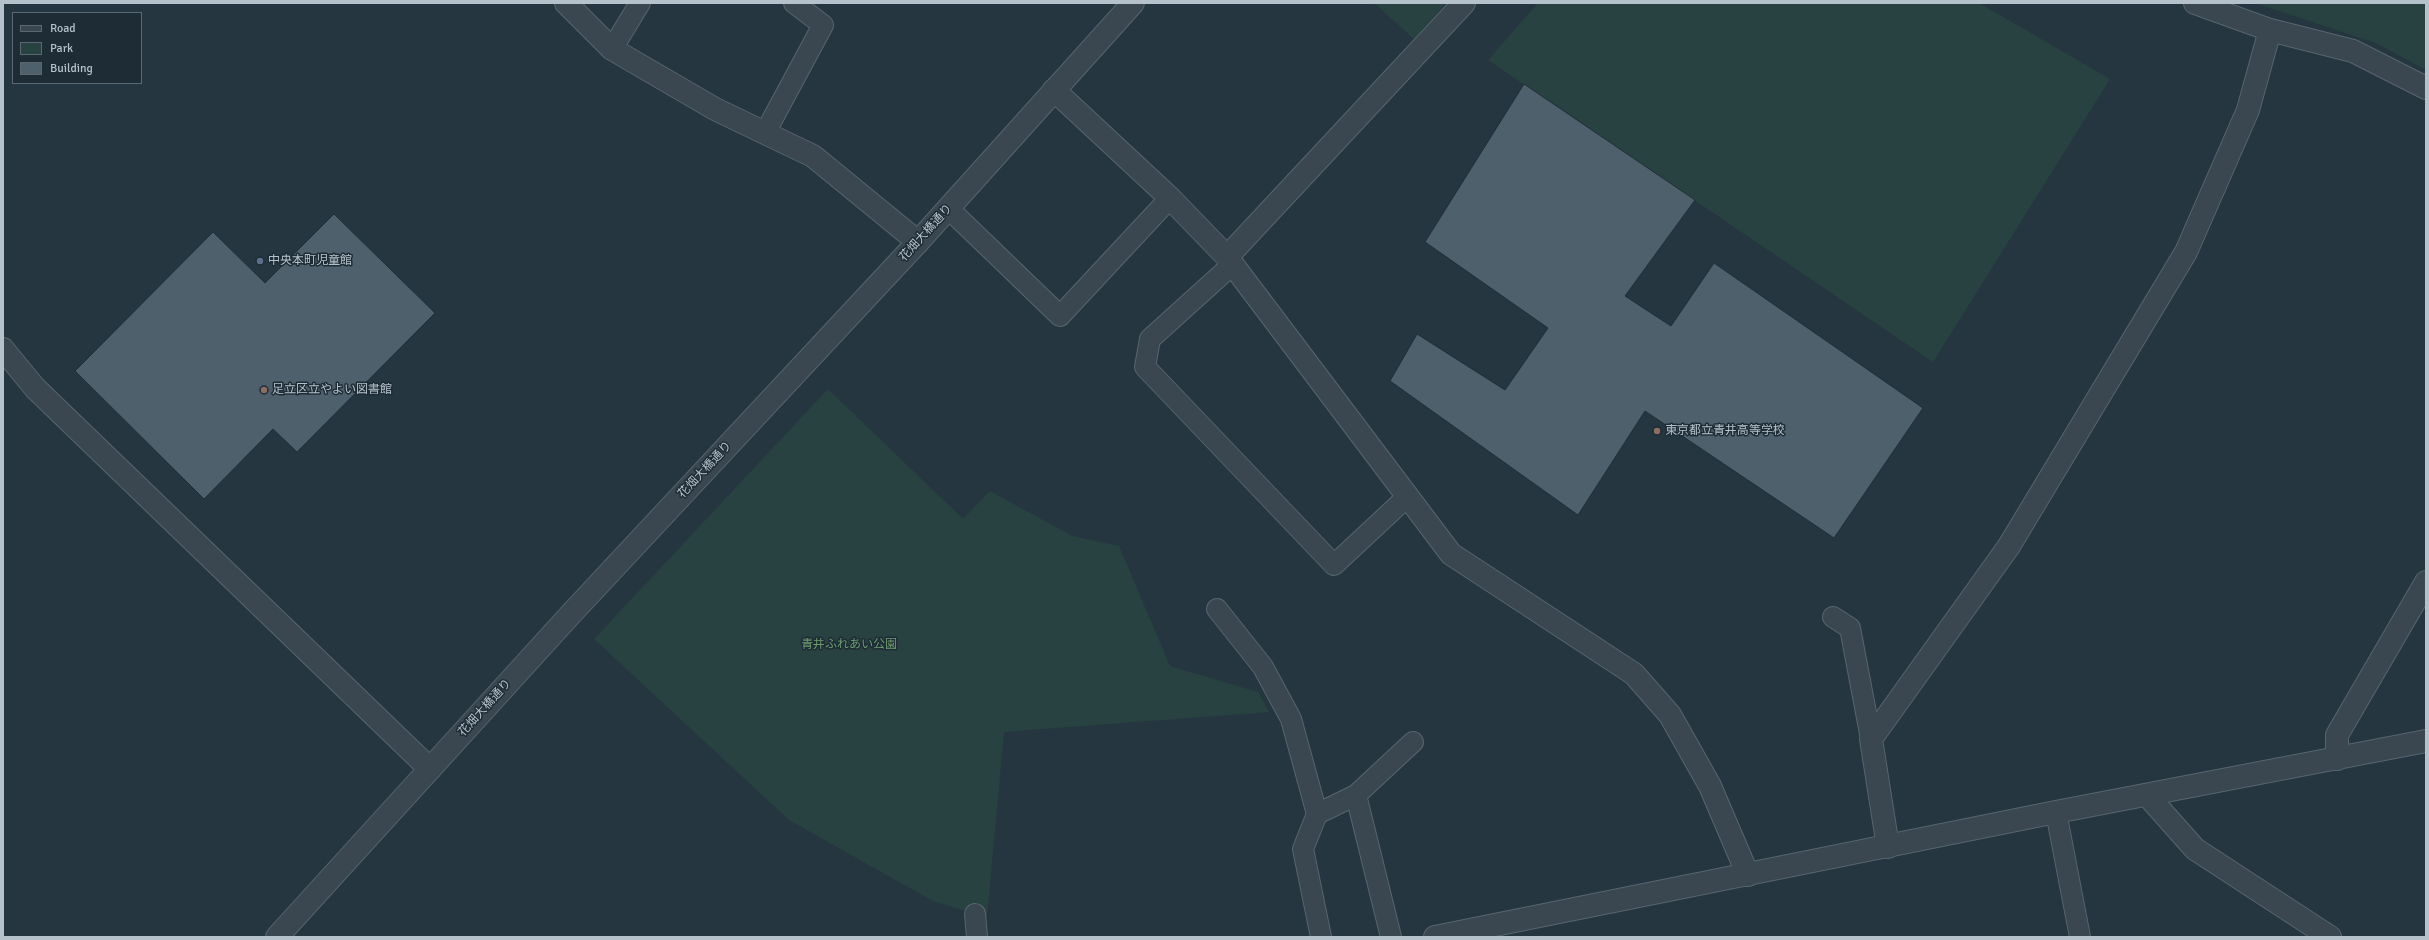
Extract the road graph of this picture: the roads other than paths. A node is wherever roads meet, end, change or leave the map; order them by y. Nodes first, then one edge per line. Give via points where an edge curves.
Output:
1 (566, 3) edge
2 (640, 3) edge
3 (794, 3) edge
4 (1131, 3) edge
5 (1464, 3) edge
6 (2195, 3) edge
7 (2270, 30) junction
8 (612, 49) junction
9 (2426, 88) edge
10 (1054, 90) junction
11 (765, 133) junction
12 (1170, 198) junction
13 (948, 208) junction
14 (918, 242) junction
15 (1230, 261) junction
16 (3, 349) edge
17 (1408, 496) junction
18 (2426, 582) edge
19 (1217, 609) dead end
20 (1833, 617) dead end
21 (1870, 739) junction
22 (2426, 741) edge
23 (1413, 742) dead end
24 (2337, 759) junction
25 (430, 769) junction
26 (2148, 795) junction
27 (1356, 796) junction
28 (2056, 812) junction
29 (1317, 814) junction
30 (1888, 847) junction
31 (1748, 875) junction
32 (975, 914) dead end
33 (2324, 935) edge
34 (277, 937) edge
35 (977, 937) edge
36 (1321, 937) edge
37 (1391, 937) edge
38 (1435, 937) edge
39 (2080, 937) edge

1 - 8 street
2 - 8 lane
3 - 11 lane via 823,25
4 - 10 street, 花畑大橋通り
5 - 15 street
6 - 7 street
7 - 9 street via 2353,50
7 - 21 street via 2248,110 2186,252 2009,546
8 - 11 street via 715,109
10 - 12 street
10 - 13 street, 花畑大橋通り
11 - 14 street via 813,156
12 - 13 lane via 1060,316
12 - 15 street
13 - 14 street, 花畑大橋通り
14 - 25 street, 花畑大橋通り
15 - 17 street
15 - 17 lane via 1150,339 1145,367 1334,565
16 - 25 street via 35,388
17 - 31 street via 1452,554 1634,674 1670,716 1710,786
18 - 24 street via 2337,735
19 - 29 lane via 1263,668 1291,719
20 - 21 lane via 1850,628
21 - 30 street
22 - 24 street
23 - 27 lane
24 - 26 street
25 - 34 street, 花畑大橋通り
26 - 28 street
26 - 33 street via 2195,848
27 - 29 lane
27 - 37 lane
28 - 30 street
28 - 39 lane
29 - 36 lane via 1303,849
30 - 31 street
31 - 38 street
32 - 35 lane

